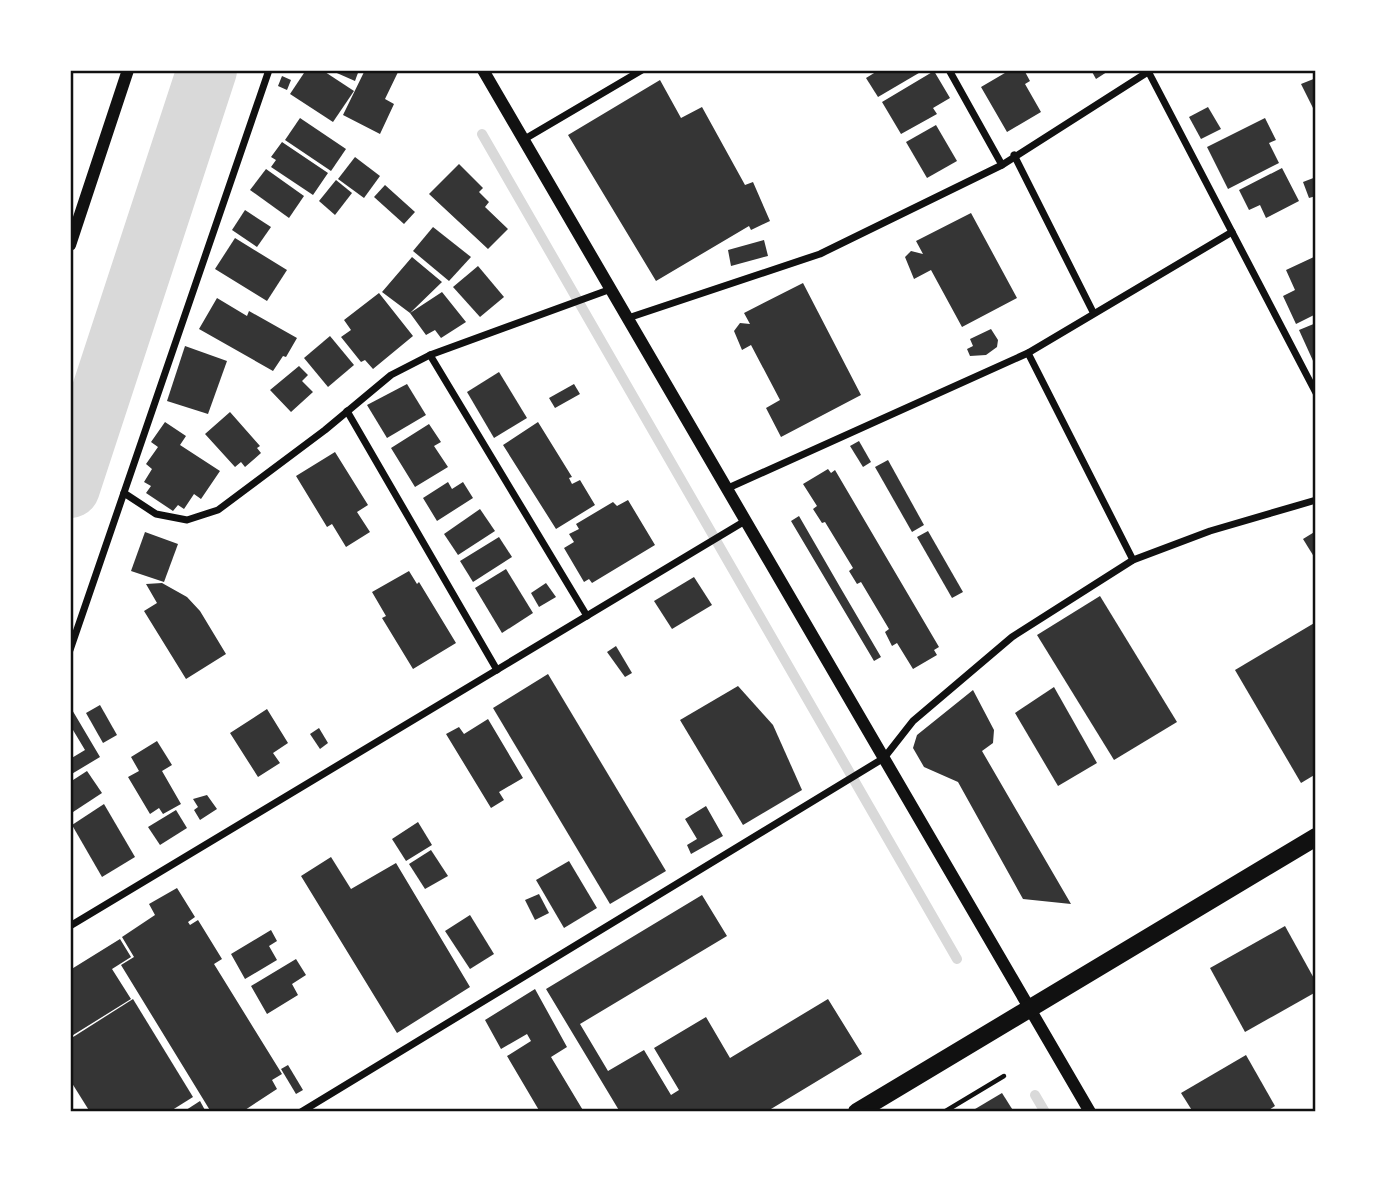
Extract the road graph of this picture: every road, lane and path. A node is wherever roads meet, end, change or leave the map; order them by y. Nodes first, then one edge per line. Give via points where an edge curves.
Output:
1 (128, 70) edge
2 (269, 70) edge
3 (483, 70) edge
4 (642, 70) edge
5 (949, 70) edge
6 (1150, 71) edge
7 (523, 141) junction
8 (1014, 155) junction
9 (1002, 164) junction
10 (1232, 232) junction
11 (70, 246) edge
12 (611, 289) junction
13 (1093, 312) junction
14 (628, 318) junction
15 (1028, 353) junction
16 (430, 355) junction
17 (1316, 393) edge
18 (348, 411) junction
19 (726, 489) junction
20 (124, 493) junction
21 (1316, 500) edge
22 (745, 521) junction
23 (1133, 560) junction
24 (587, 616) junction
25 (70, 650) edge
26 (497, 670) junction
27 (884, 758) junction
28 (1316, 837) edge
29 (70, 926) edge
30 (1031, 1006) junction
31 (1003, 1076) dead end
32 (301, 1112) edge
33 (857, 1112) edge
34 (944, 1112) edge
35 (1090, 1112) edge

1 - 11 street
2 - 20 street
3 - 7 street
4 - 7 street
5 - 9 street
6 - 8 street
6 - 10 street
7 - 12 street
8 - 9 street
8 - 13 street
9 - 14 street via 820,254
10 - 13 street
10 - 17 street
12 - 14 street
12 - 16 street
13 - 15 street
14 - 19 street
15 - 19 street
15 - 23 street
16 - 18 street via 391,375
16 - 24 street
18 - 20 street via 218,510 187,520 156,514
18 - 26 street
19 - 22 street
20 - 25 street
21 - 23 street via 1210,531
22 - 24 street
22 - 27 street
23 - 27 street via 1012,637 913,721
24 - 26 street
26 - 29 street
27 - 30 street
27 - 32 street
28 - 30 main road
30 - 33 main road
30 - 35 street
31 - 34 path

